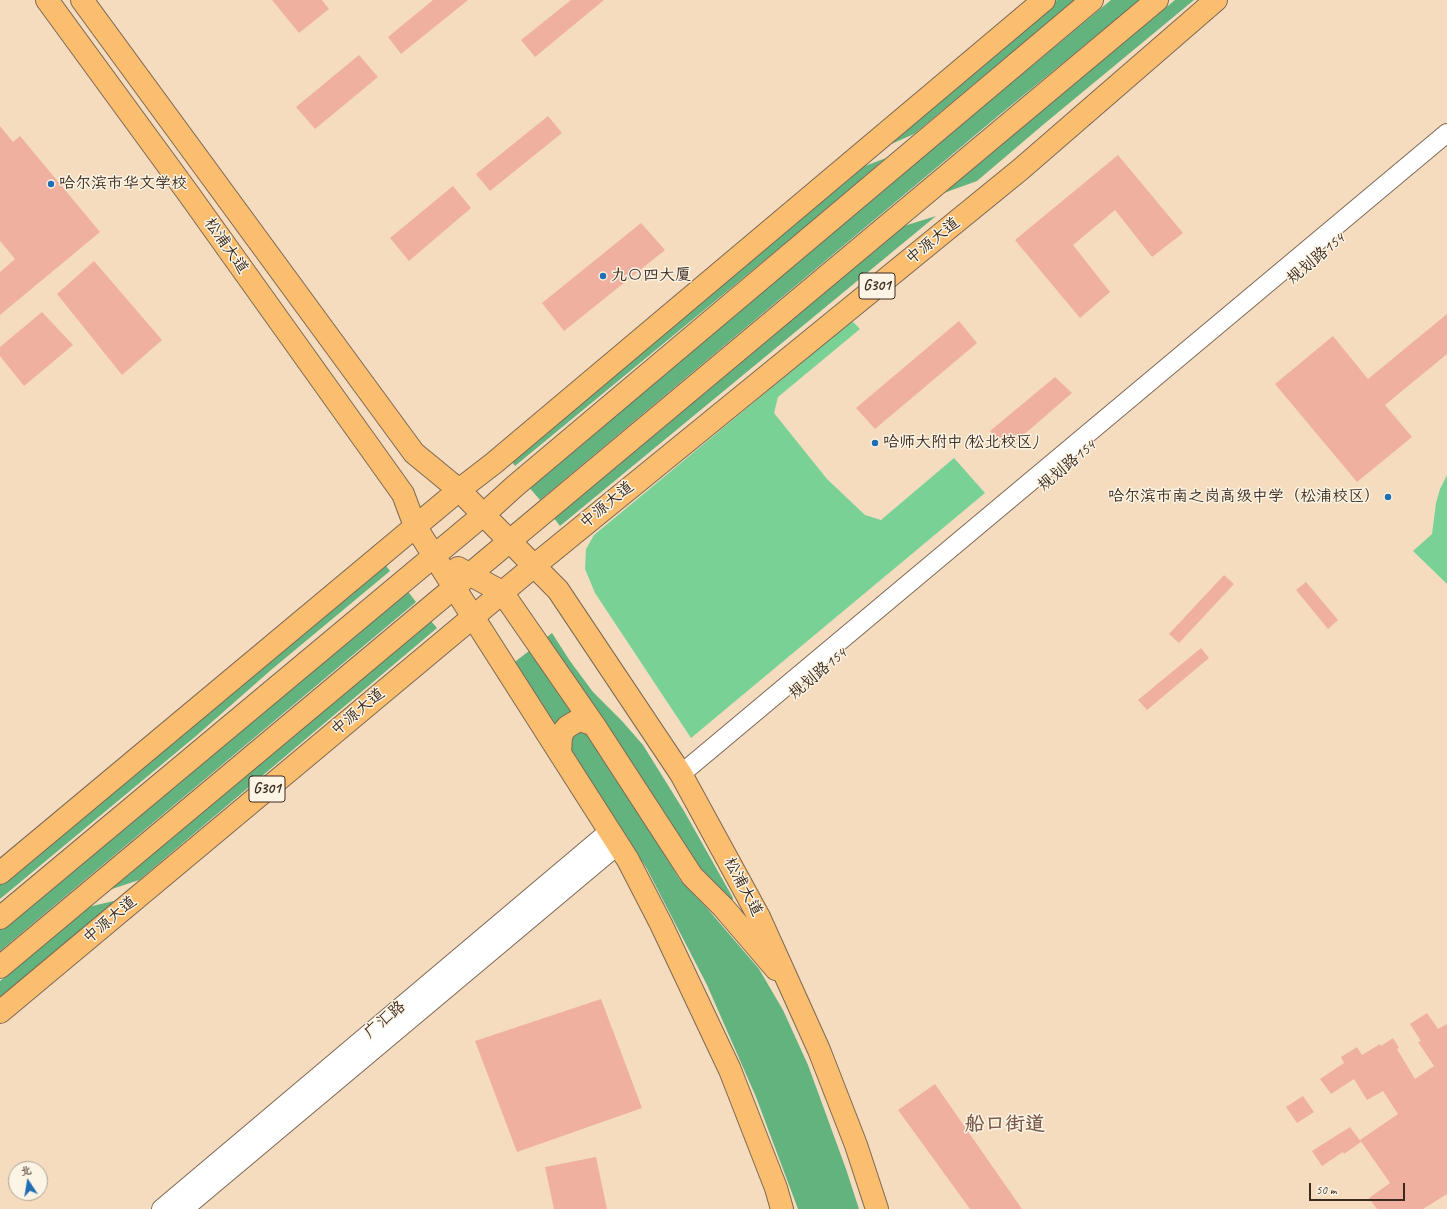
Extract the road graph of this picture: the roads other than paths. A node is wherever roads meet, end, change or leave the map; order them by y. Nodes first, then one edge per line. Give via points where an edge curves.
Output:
1 (47, 0) edge
2 (82, 0) edge
3 (1044, 0) edge
4 (1092, 0) edge
5 (1157, 0) edge
6 (1216, 0) edge
7 (1447, 133) edge
8 (1447, 149) edge
9 (459, 490) junction
10 (483, 515) junction
11 (415, 526) junction
12 (510, 542) junction
13 (434, 555) junction
14 (534, 566) junction
15 (462, 581) junction
16 (502, 592) junction
17 (473, 616) junction
18 (594, 725) junction
19 (560, 752) junction
20 (684, 779) junction
21 (614, 838) junction
22 (0, 873) edge
23 (0, 918) edge
24 (0, 967) edge
25 (792, 989) junction
26 (0, 1012) edge
27 (161, 1209) edge
28 (184, 1209) edge
29 (782, 1209) edge
30 (877, 1209) edge

1 - 11 highway, 松浦大道 via 403,494
2 - 9 highway, 松浦大道 via 414,453
3 - 9 highway via 494,464
4 - 10 highway
5 - 12 highway
6 - 14 highway, 中源大道 / G301 via 1022,169
7 - 20 street
8 - 20 street, 规划路154
9 - 10 highway, 松浦大道
9 - 11 highway
10 - 12 highway, 松浦大道
10 - 13 highway
11 - 13 highway, 松浦大道
11 - 22 highway
12 - 14 highway, 松浦大道
12 - 15 highway
13 - 15 highway, 松浦大道
13 - 23 highway
14 - 16 highway, 中源大道 / G301
14 - 20 highway, 松浦大道 via 558,590
15 - 16 highway
15 - 17 highway, 松浦大道
15 - 24 highway
16 - 17 highway, 中源大道 / G301
16 - 18 highway
17 - 19 highway, 松浦大道
17 - 26 highway, 中源大道 / G301
18 - 19 highway via 577,721 567,727 561,737
18 - 25 highway via 692,876 723,907
19 - 21 highway
20 - 25 highway, 松浦大道 via 759,917
21 - 27 street, 广汇路
21 - 28 street, 广汇路
21 - 29 highway via 661,924 730,1070
25 - 30 highway, 松浦大道 via 856,1145

